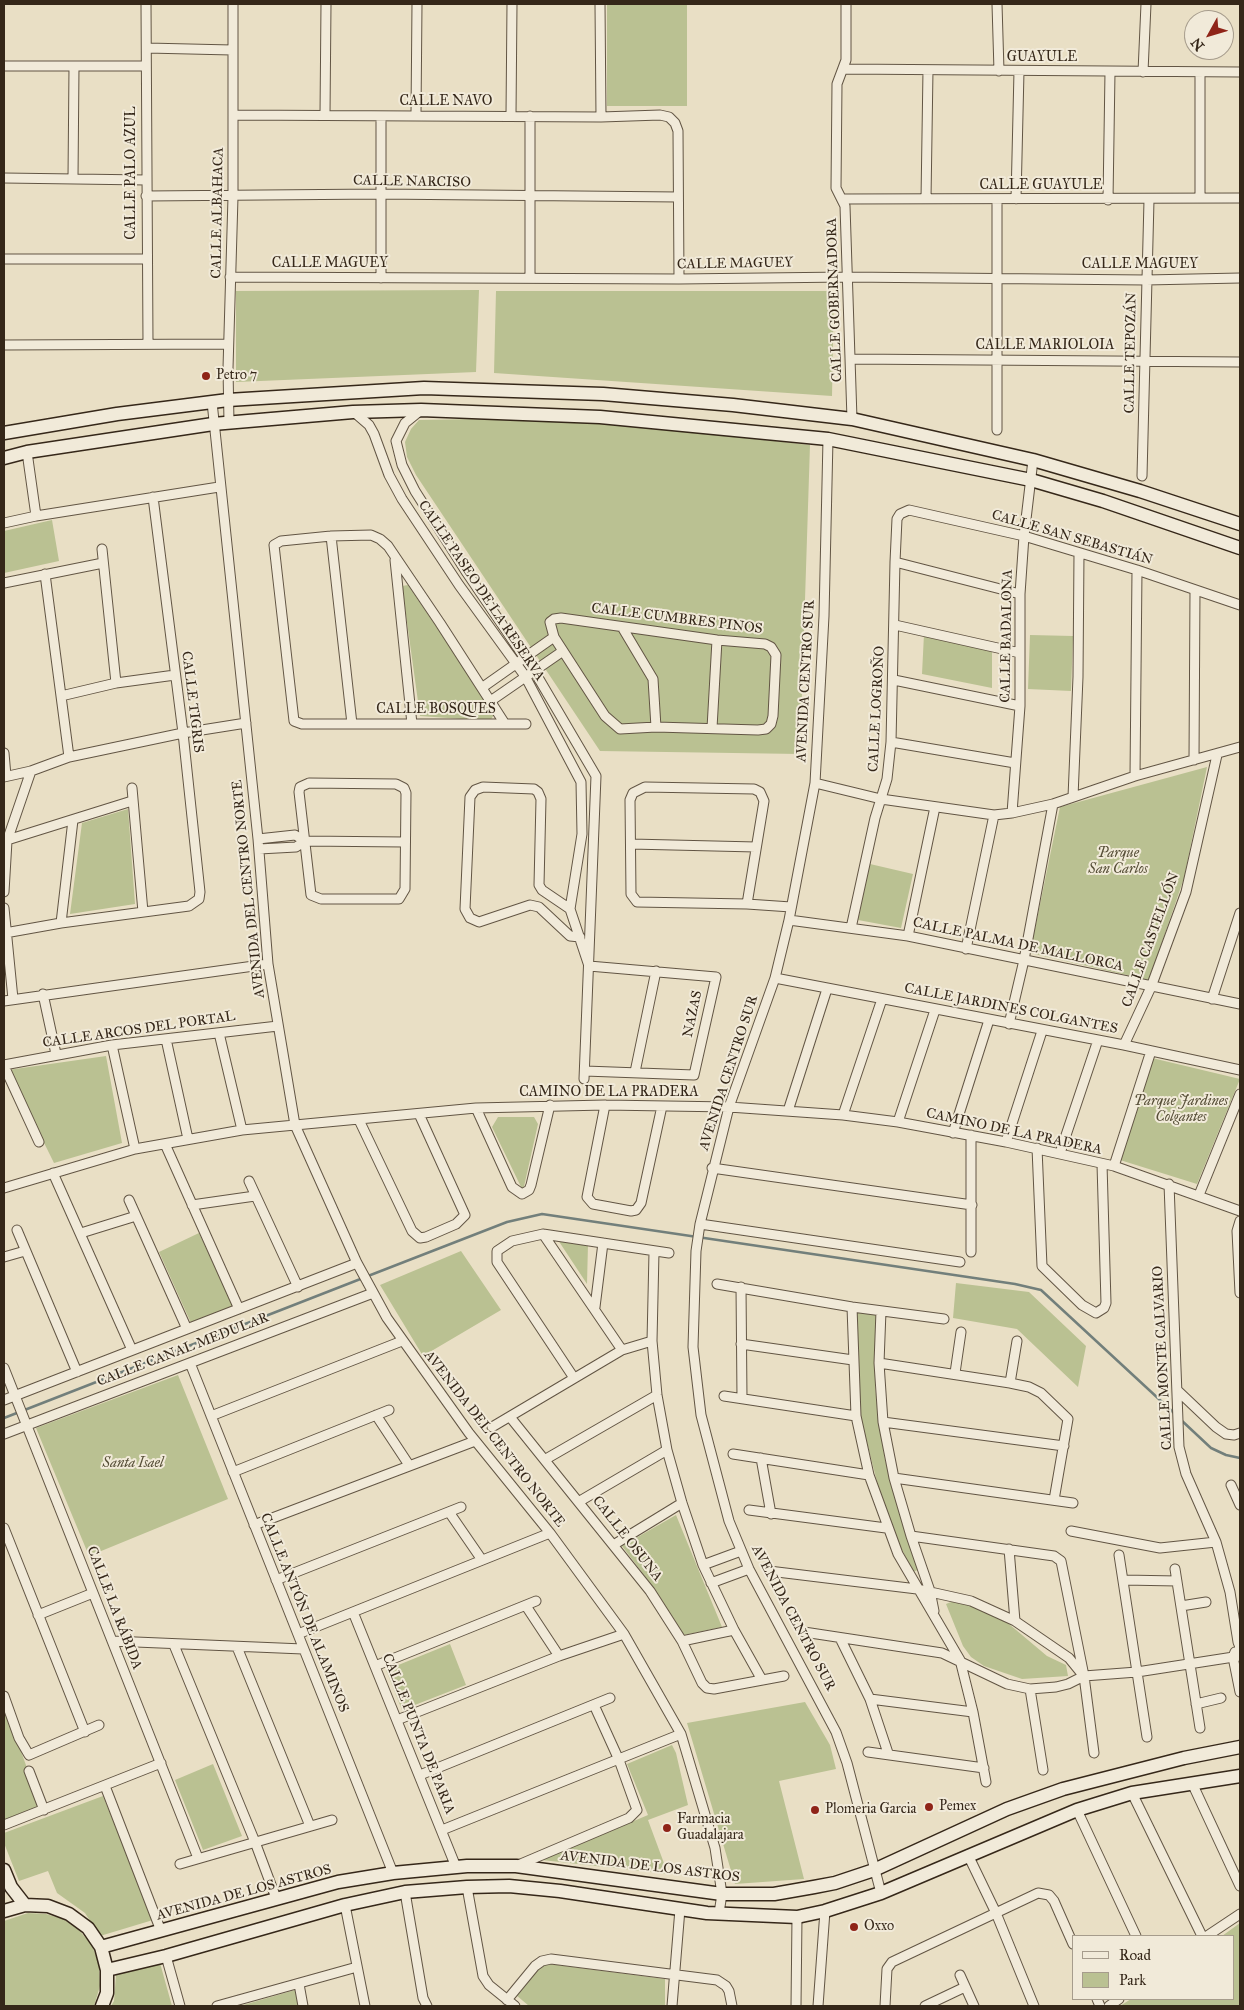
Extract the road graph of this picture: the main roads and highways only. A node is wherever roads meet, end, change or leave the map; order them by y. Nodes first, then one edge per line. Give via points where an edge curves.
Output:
1 (4, 433) edge
2 (4, 458) edge
3 (1240, 524) edge
4 (1240, 548) edge
5 (1240, 1747) edge
6 (1240, 1776) edge
7 (4, 1870) edge
8 (365, 1877) junction
9 (371, 1899) junction
10 (25, 1905) junction
11 (4, 1912) edge
12 (101, 1948) junction
13 (107, 1970) junction
14 (102, 2006) edge

1 - 3 main road via 228,400 424,388 603,394 852,419 1033,460
2 - 4 main road via 213,424 354,412 421,410 600,417 828,439 1030,480 1103,501
5 - 8 main road, AVENIDA DE LOS ASTROS via 1063,1789 1007,1808 874,1870 835,1883 774,1894 722,1894 516,1866 456,1867
6 - 9 main road via 1132,1793 1076,1810 881,1893 796,1917 680,1909 509,1886 405,1892
7 - 10 main road via 11,1888
8 - 9 main road
8 - 12 main road, AVENIDA DE LOS ASTROS via 276,1898
9 - 13 main road
10 - 11 main road
10 - 12 main road via 48,1906 69,1914 88,1928
12 - 13 main road
13 - 14 main road via 107,1993

